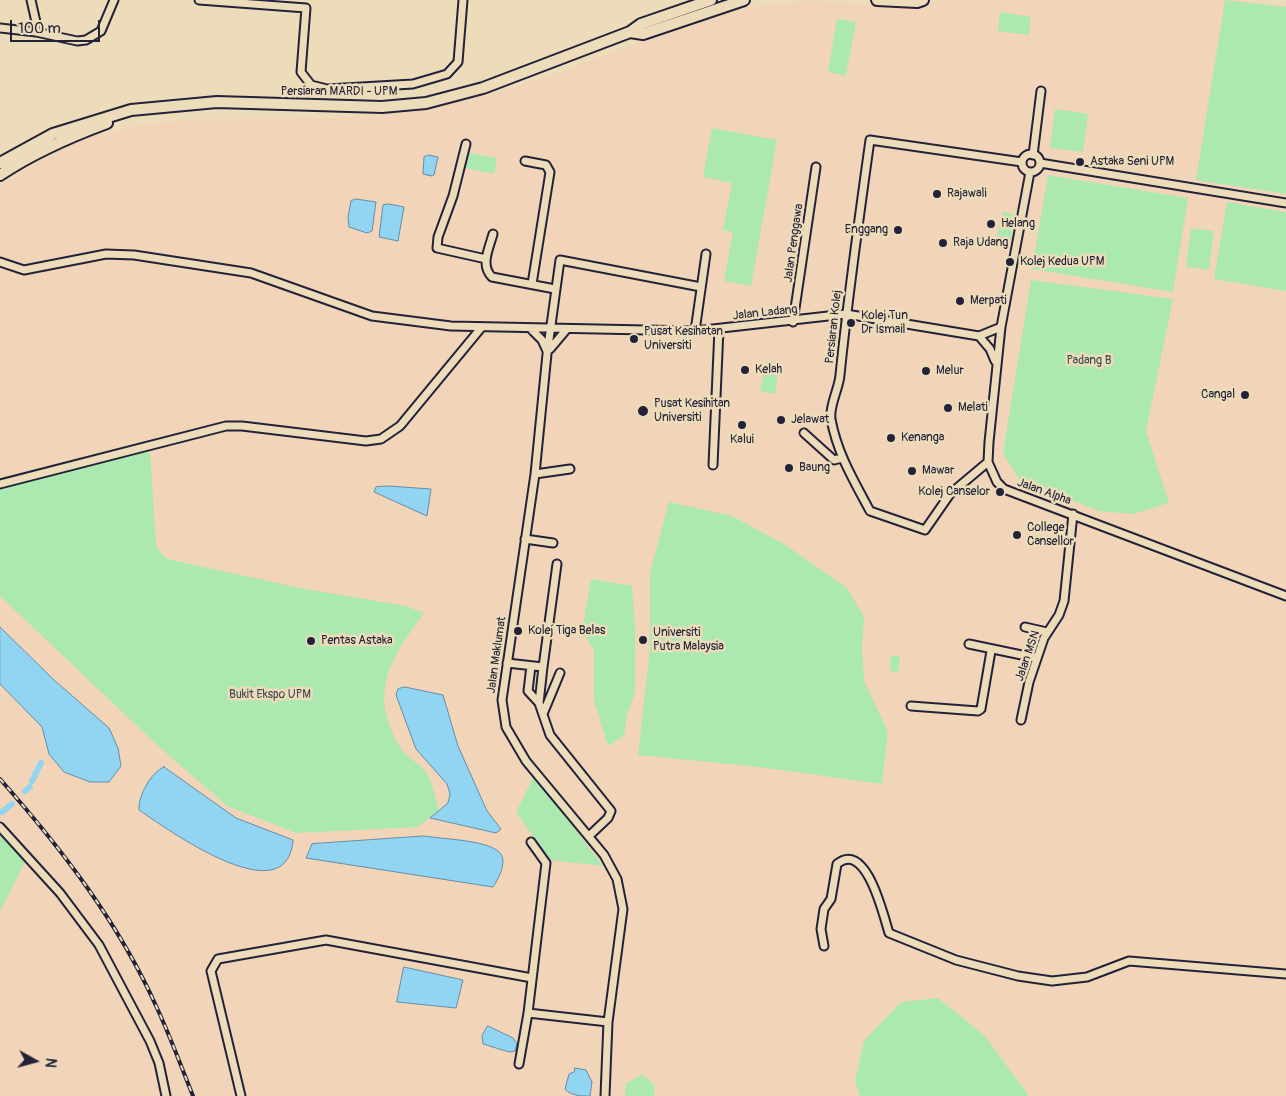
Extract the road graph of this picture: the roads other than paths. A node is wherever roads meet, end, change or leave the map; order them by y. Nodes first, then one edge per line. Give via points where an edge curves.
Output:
1 (31, 0) edge
2 (114, 0) edge
3 (199, 0) edge
4 (463, 0) edge
5 (710, 0) edge
6 (877, 0) edge
7 (923, 0) edge
8 (732, 1) edge
9 (0, 28) edge
10 (36, 32) junction
11 (630, 32) junction
12 (1041, 91) dead end
13 (155, 108) junction
14 (466, 144) dead end
15 (1033, 154) junction
16 (525, 161) dead end
17 (1022, 162) junction
18 (0, 163) edge
19 (1040, 163) junction
20 (816, 167) dead end
21 (1030, 172) junction
22 (0, 175) edge
23 (1286, 203) edge
24 (493, 234) dead end
25 (706, 254) dead end
26 (486, 259) junction
27 (0, 262) edge
28 (532, 284) junction
29 (701, 287) junction
30 (555, 289) junction
31 (846, 314) junction
32 (793, 322) junction
33 (1001, 327) junction
34 (481, 328) junction
35 (531, 329) junction
36 (719, 329) junction
37 (551, 330) junction
38 (566, 330) junction
39 (695, 331) junction
40 (979, 336) junction
41 (548, 354) junction
42 (996, 362) junction
43 (804, 433) dead end
44 (842, 458) junction
45 (988, 462) junction
46 (713, 465) dead end
47 (570, 469) dead end
48 (535, 474) junction
49 (0, 484) edge
50 (1073, 514) junction
51 (526, 539) junction
52 (554, 543) dead end
53 (557, 564) dead end
54 (1286, 596) edge
55 (1025, 627) dead end
56 (1047, 632) junction
57 (970, 644) dead end
58 (991, 650) junction
59 (1036, 658) junction
60 (507, 663) junction
61 (531, 666) junction
62 (543, 667) junction
63 (560, 673) dead end
64 (539, 703) junction
65 (911, 706) dead end
66 (543, 714) junction
67 (1021, 720) dead end
68 (0, 827) edge
69 (589, 836) junction
70 (531, 842) dead end
71 (824, 946) dead end
72 (1286, 974) edge
73 (532, 978) junction
74 (528, 1013) junction
75 (608, 1022) junction
76 (519, 1064) dead end
77 (166, 1096) edge
78 (241, 1096) edge
79 (605, 1096) edge

1 - 10 street
2 - 10 street via 106,24 94,37 77,40
3 - 4 street via 306,8 300,72 311,86 327,89 413,84 447,74 458,62
5 - 11 street, Persiaran MARDI - UPM via 641,24
6 - 7 street
8 - 11 street, Persiaran MARDI - UPM via 643,34
9 - 10 street
11 - 13 street, Persiaran MARDI - UPM via 483,88 426,103 382,107 217,102
12 - 15 street
13 - 18 street, Persiaran MARDI - UPM via 131,110 53,134
13 - 22 street, Persiaran MARDI - UPM via 77,134 26,158
14 - 26 street via 437,248
15 - 17 street
15 - 19 street
16 - 28 street via 546,165 550,172
17 - 21 street via 1023,168
17 - 31 street, Persiaran Kolej via 870,140
19 - 21 street via 1036,171
19 - 23 street
20 - 32 street, Jalan Penggawa
21 - 33 street
24 - 26 street
25 - 29 street
26 - 28 street via 487,272 492,277
27 - 34 street, Jalan Ladang via 24,270 106,254 134,255 251,273 372,316
28 - 30 street
29 - 30 street, Jalan Maklumat via 560,260
29 - 39 street
30 - 37 street, Jalan Maklumat
31 - 32 street, Jalan Ladang
31 - 40 street, Jalan Ladang
31 - 44 street, Persiaran Kolej via 840,378 831,417
32 - 36 street, Jalan Ladang
33 - 40 street
33 - 42 street
34 - 35 street, Jalan Ladang
34 - 49 street via 400,426 381,439 226,426
35 - 37 street, Jalan Ladang
35 - 41 street via 542,340
36 - 39 street, Jalan Ladang
36 - 46 street
37 - 38 street, Jalan Ladang
37 - 41 street, Jalan Maklumat
38 - 39 street, Jalan Ladang
38 - 41 street
40 - 42 street
41 - 48 street, Jalan Maklumat
42 - 45 street
43 - 44 street via 834,460
44 - 45 street, Persiaran Kolej via 870,510 925,530 950,494
45 - 50 street, Jalan Alpha via 996,482 1004,489
47 - 48 street
48 - 51 street, Jalan Maklumat
50 - 54 street, Jalan Alpha
50 - 56 street, Jalan MSN via 1064,600 1059,615
51 - 52 street
51 - 60 street, Jalan Maklumat
53 - 62 street
55 - 56 street
56 - 59 street, Jalan MSN
57 - 58 street
58 - 59 street
58 - 65 street via 978,711
59 - 67 street, Jalan MSN
60 - 61 street
60 - 69 street, Jalan Maklumat via 502,700 506,727 526,761
61 - 62 street
61 - 64 street via 528,691
62 - 64 street
63 - 66 street
64 - 66 street
66 - 69 street via 550,735 611,810 608,818
68 - 77 street via 60,893 99,945 150,1041
69 - 75 street, Jalan Maklumat via 618,879 623,909
70 - 73 street via 546,863
71 - 72 street via 821,929 824,909 831,899 837,864 844,858 850,858 858,862 871,880 889,933 956,960 1052,981 1087,977 1128,961
73 - 74 street
73 - 78 street via 326,940 218,959 211,971
74 - 75 street
74 - 76 street
75 - 79 street, Jalan Maklumat

